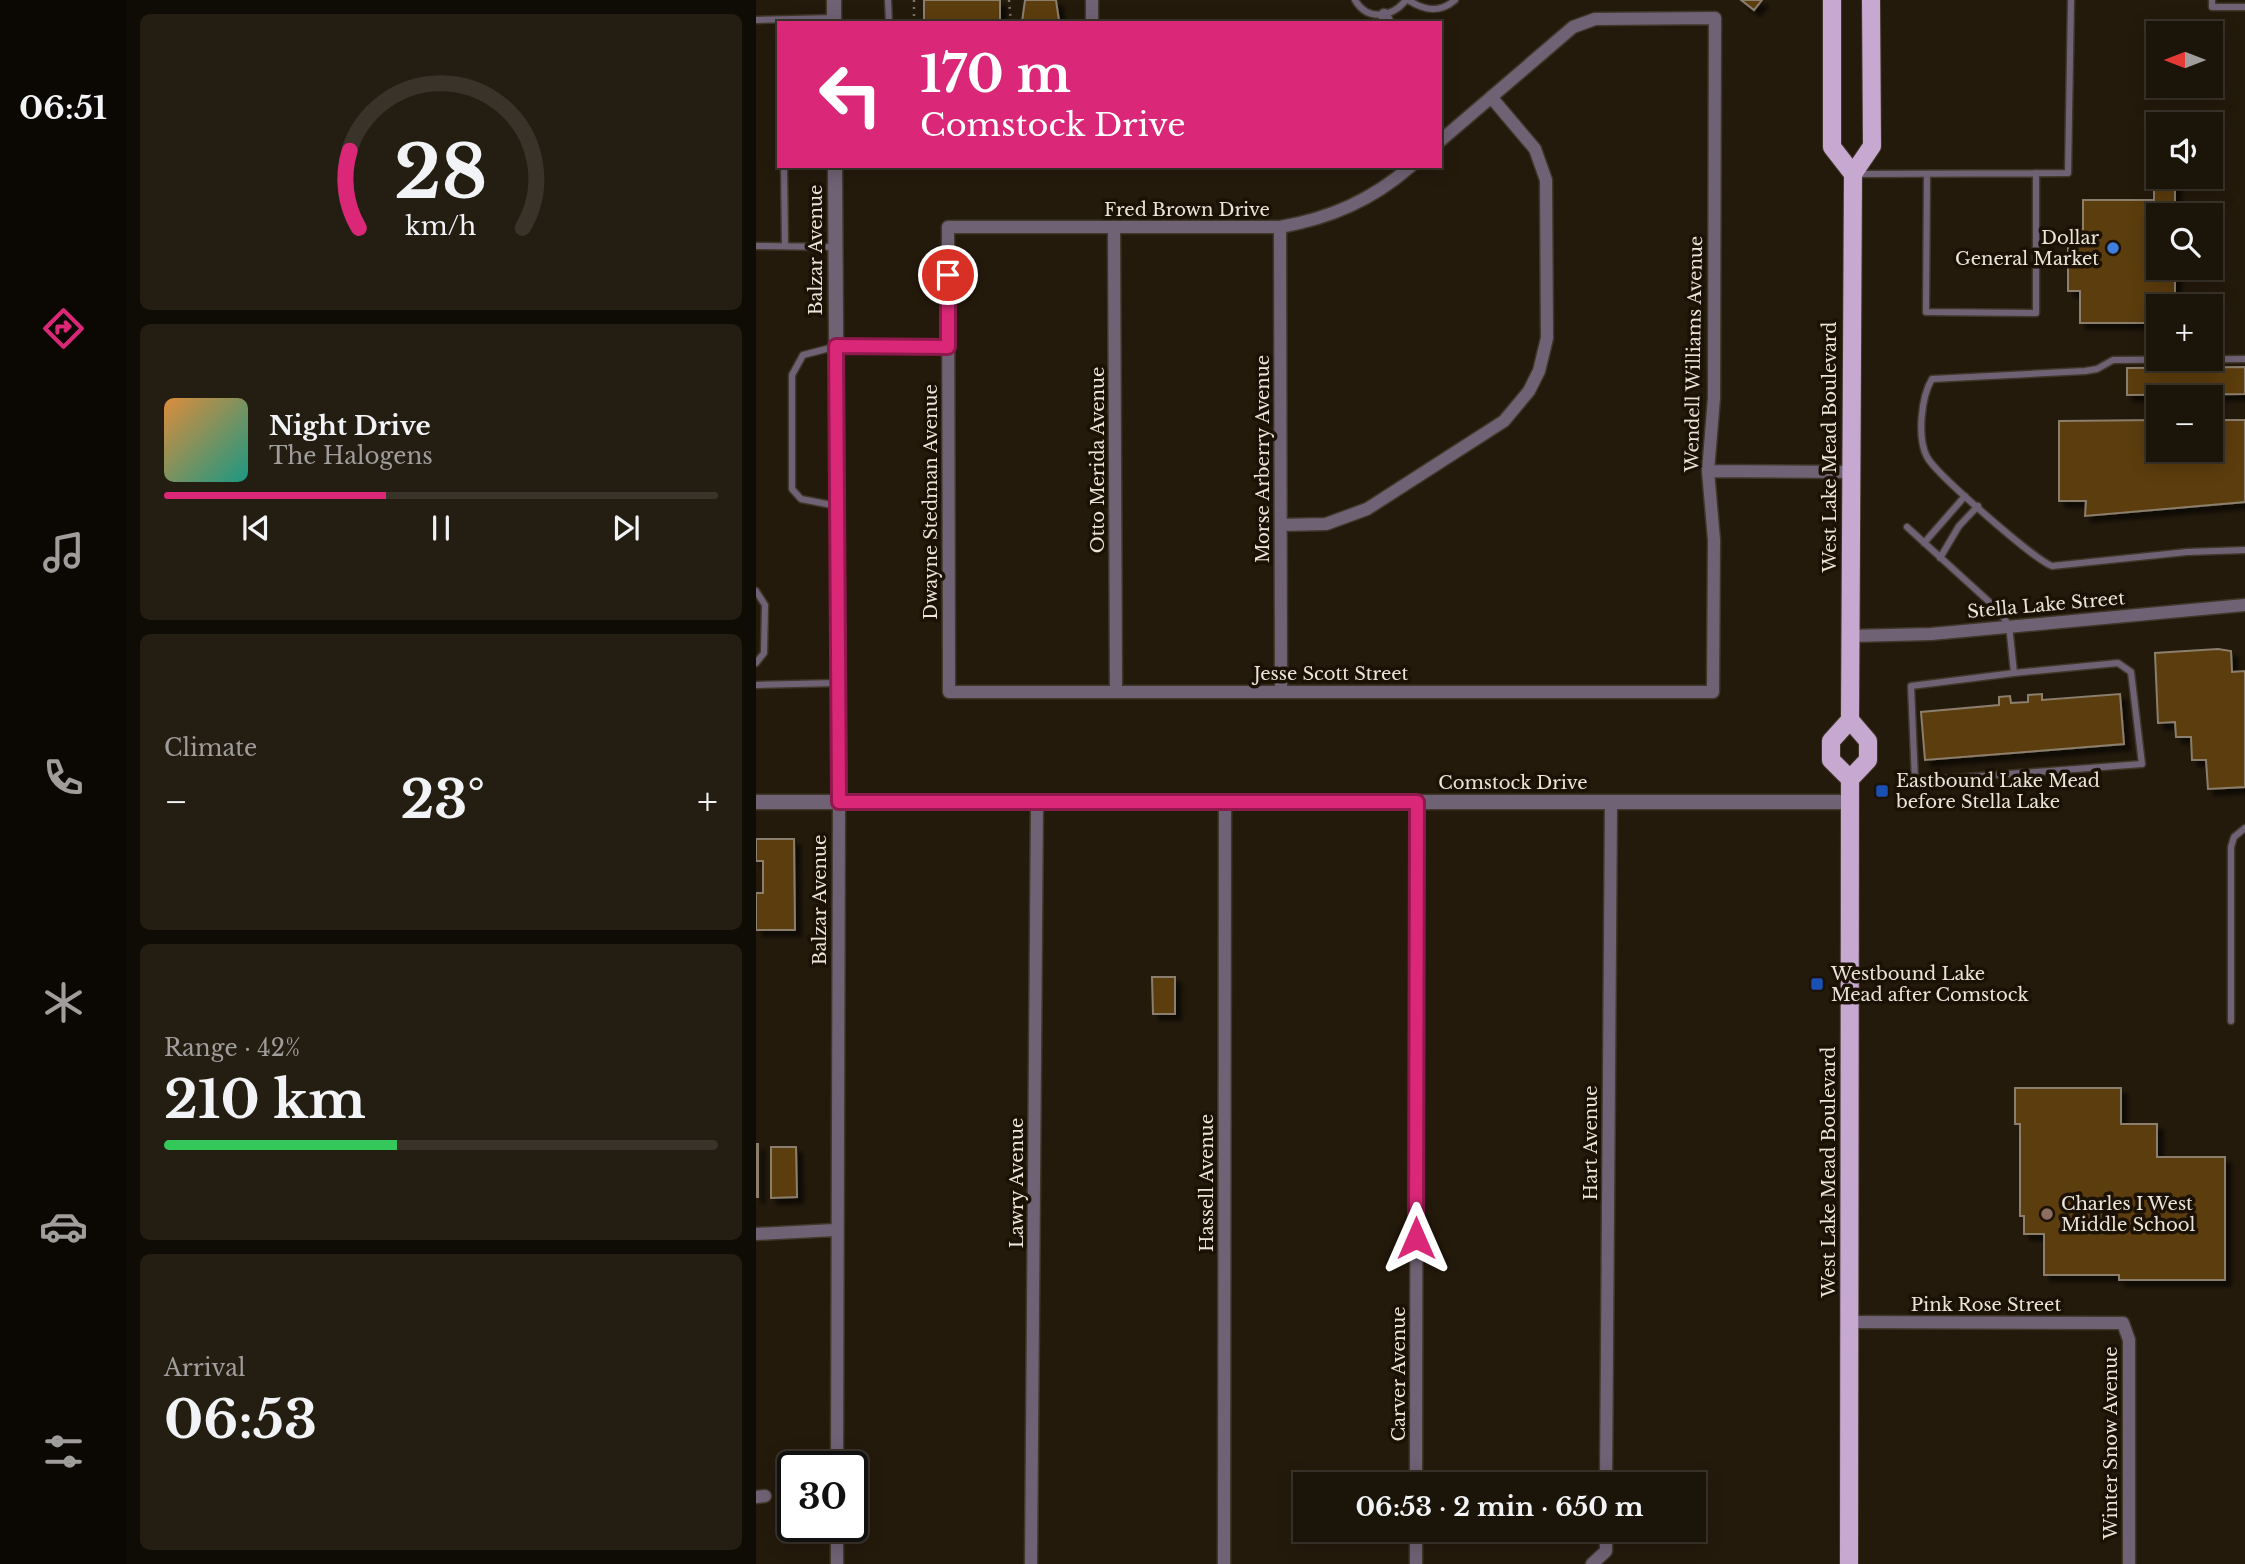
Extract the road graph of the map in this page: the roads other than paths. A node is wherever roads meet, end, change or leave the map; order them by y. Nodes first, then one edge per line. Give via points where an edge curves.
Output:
1 (834, 0) edge
2 (888, 0) edge
3 (1092, 0) edge
4 (1355, 0) edge
5 (1407, 0) edge
6 (1455, 0) edge
7 (1832, 0) edge
8 (1871, 0) edge
9 (2071, 0) edge
10 (2212, 0) edge
11 (2245, 7) edge
12 (1386, 19) edge
13 (756, 20) edge
14 (834, 20) edge
15 (783, 21) edge
16 (888, 21) edge
17 (1092, 21) edge
18 (1491, 97) junction
19 (1442, 139) edge
20 (784, 168) edge
21 (835, 168) edge
22 (1408, 168) edge
23 (2036, 173) junction
24 (1853, 174) junction
25 (1927, 174) junction
26 (1280, 227) junction
27 (948, 228) joint
28 (1114, 228) junction
29 (756, 246) edge
30 (785, 246) junction
31 (835, 247) junction
32 (836, 346) junction
33 (948, 347) junction
34 (2245, 359) edge
35 (1708, 471) junction
36 (1851, 472) junction
37 (1965, 496) junction
38 (837, 506) junction
39 (1978, 506) junction
40 (1281, 525) junction
41 (1906, 527) dead end
42 (1924, 543) junction
43 (2245, 550) edge
44 (1940, 558) junction
45 (756, 591) edge
46 (2245, 605) edge
47 (2010, 625) junction
48 (1850, 636) junction
49 (756, 663) edge
50 (2014, 673) junction
51 (838, 682) junction
52 (756, 685) edge
53 (949, 691) joint
54 (1116, 691) junction
55 (1282, 692) junction
56 (1713, 692) joint
57 (1850, 720) junction
58 (1850, 779) junction
59 (756, 802) edge
60 (839, 802) junction
61 (1037, 802) junction
62 (1225, 802) junction
63 (1417, 802) junction
64 (1611, 802) junction
65 (1850, 802) junction
66 (2245, 828) edge
67 (2231, 1021) dead end
68 (835, 1230) junction
69 (756, 1234) edge
70 (1850, 1322) junction
71 (2123, 1323) joint
72 (836, 1451) edge
73 (1416, 1472) edge
74 (1606, 1472) edge
75 (837, 1542) edge
76 (1416, 1542) edge
77 (1606, 1542) edge
78 (1594, 1563) edge
79 (837, 1564) edge
80 (1031, 1564) edge
81 (1224, 1564) edge
82 (1416, 1564) edge
83 (1849, 1564) edge
84 (2129, 1564) edge

1 - 14 street
2 - 16 lane
3 - 17 street
4 - 12 lane via 1366,11
5 - 6 lane via 1435,10
5 - 12 lane
7 - 24 main road via 1832,147
8 - 24 main road via 1872,146
9 - 23 lane via 2068,173
10 - 11 lane via 2212,7
13 - 15 lane
14 - 15 lane
18 - 19 street
18 - 35 street, Wendell Williams Avenue via 1573,27 1595,19 1715,18 1714,398
18 - 40 street via 1535,149 1546,180 1547,338 1534,381 1504,421 1367,509 1326,524
20 - 30 lane
21 - 31 street, Balzar Avenue
22 - 26 street, Fred Brown Drive via 1361,203 1313,221
23 - 25 lane
23 - 25 lane via 2036,313 1926,312
24 - 25 lane
24 - 36 main road, West Lake Mead Boulevard
26 - 28 street, Fred Brown Drive
26 - 40 street, Morse Arberry Avenue
27 - 28 street, Fred Brown Drive
27 - 33 street, Dwayne Stedman Avenue
28 - 54 street, Otto Merida Avenue
29 - 30 lane
30 - 31 lane
31 - 32 street, Balzar Avenue
32 - 33 street
32 - 38 street, Balzar Avenue
32 - 38 lane via 803,355 792,375 792,489 801,499
33 - 53 street, Dwayne Stedman Avenue
34 - 37 lane via 2113,360 2085,371 1932,379 1924,395 1923,447 1928,460
35 - 36 street
35 - 56 street, Wendell Williams Avenue via 1714,540
36 - 48 main road, West Lake Mead Boulevard
37 - 39 lane
37 - 42 lane
38 - 51 street, Balzar Avenue
39 - 43 lane via 2052,566
39 - 44 lane via 1959,526
40 - 55 street, Morse Arberry Avenue
41 - 42 lane
42 - 44 lane
44 - 47 lane
45 - 49 lane via 765,605 765,617 764,653
46 - 47 street, Stella Lake Street
47 - 48 street, Stella Lake Street via 1931,634
47 - 50 lane
48 - 57 main road, West Lake Mead Boulevard
50 - 50 lane via 1911,686 1915,781 2142,764 2131,672 2118,663
51 - 52 lane
51 - 60 street, Balzar Avenue
53 - 54 street, Jesse Scott Street
54 - 55 street, Jesse Scott Street
55 - 56 street, Jesse Scott Street
57 - 58 main road via 1868,741 1868,761
57 - 58 main road via 1831,741 1831,760
58 - 65 main road, West Lake Mead Boulevard
59 - 60 street, Comstock Drive
60 - 61 street, Comstock Drive
60 - 68 street, Balzar Avenue via 840,1118
61 - 62 street, Comstock Drive
61 - 80 street, Lawry Avenue
62 - 63 street, Comstock Drive
62 - 81 street, Hassell Avenue
63 - 64 street, Comstock Drive
63 - 73 street, Carver Avenue
64 - 65 street, Comstock Drive
64 - 74 street, Hart Avenue
65 - 70 main road, West Lake Mead Boulevard
66 - 67 lane via 2234,837 2231,847
68 - 69 street
68 - 72 street, Balzar Avenue
70 - 71 street, Pink Rose Street
70 - 83 main road, West Lake Mead Boulevard
71 - 84 street, Winter Snow Avenue via 2129,1340
75 - 79 street
76 - 82 street
77 - 78 street via 1606,1551

